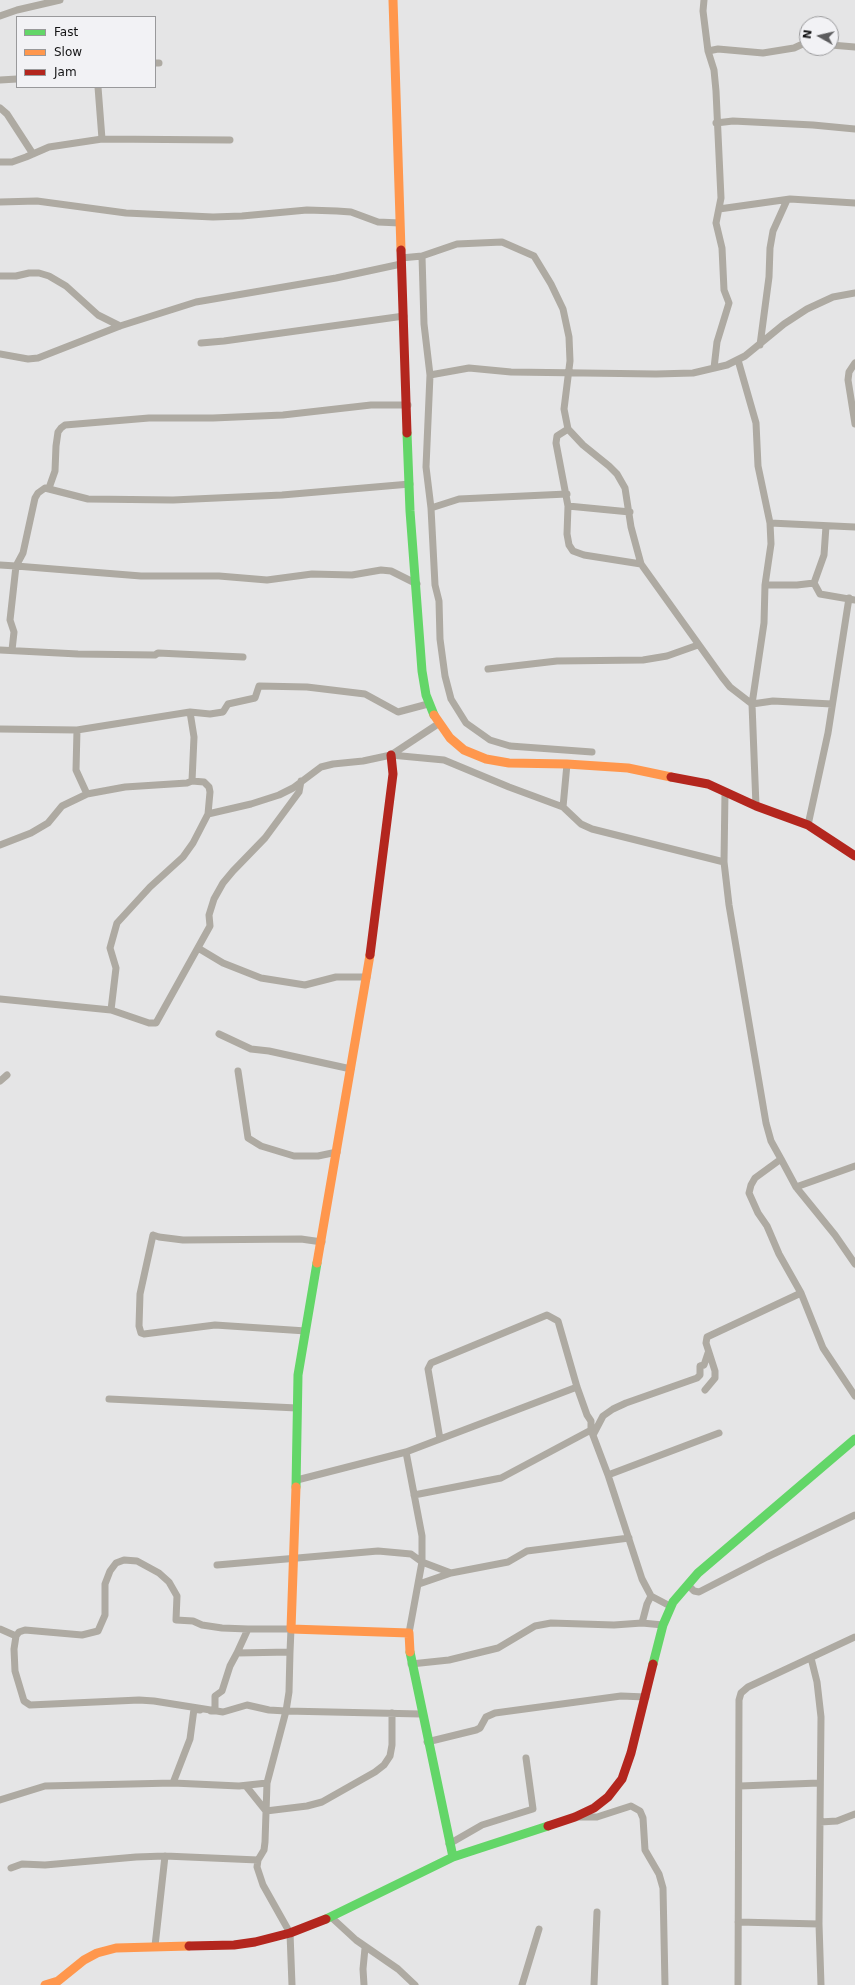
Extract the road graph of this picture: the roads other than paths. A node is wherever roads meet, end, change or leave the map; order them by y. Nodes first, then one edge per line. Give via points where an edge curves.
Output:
1 (60, 0) edge
2 (394, 0) edge
3 (704, 0) edge
4 (0, 16) edge
5 (799, 46) edge
6 (839, 46) edge
7 (855, 47) edge
8 (708, 51) junction
9 (16, 79) edge
10 (0, 80) edge
11 (98, 88) edge
12 (0, 108) edge
13 (716, 123) junction
14 (855, 129) edge
15 (102, 139) junction
16 (230, 140) dead end
17 (33, 154) junction
18 (0, 162) edge
19 (787, 200) junction
20 (0, 202) edge
21 (855, 203) edge
22 (719, 209) junction
23 (400, 224) junction
24 (422, 256) junction
25 (401, 261) junction
26 (0, 276) edge
27 (855, 293) edge
28 (404, 316) junction
29 (120, 326) junction
30 (201, 343) dead end
31 (760, 345) junction
32 (0, 354) edge
33 (738, 360) junction
34 (855, 364) edge
35 (714, 368) junction
36 (569, 373) junction
37 (430, 375) junction
38 (408, 405) junction
39 (855, 424) edge
40 (568, 430) junction
41 (410, 484) junction
42 (49, 488) junction
43 (567, 494) junction
44 (568, 506) junction
45 (431, 508) junction
46 (630, 512) junction
47 (770, 523) junction
48 (826, 526) junction
49 (855, 527) edge
50 (641, 564) junction
51 (0, 565) edge
52 (16, 566) junction
53 (814, 583) junction
54 (417, 584) junction
55 (765, 585) junction
56 (852, 599) edge
57 (698, 645) junction
58 (0, 650) edge
59 (12, 650) junction
60 (243, 657) dead end
61 (488, 669) dead end
62 (428, 704) junction
63 (752, 704) junction
64 (832, 704) junction
65 (190, 712) junction
66 (438, 724) junction
67 (0, 729) edge
68 (77, 730) junction
69 (592, 752) dead end
70 (391, 755) junction
71 (567, 764) junction
72 (192, 781) junction
73 (301, 781) junction
74 (725, 792) junction
75 (87, 794) junction
76 (563, 806) junction
77 (756, 806) junction
78 (208, 814) junction
79 (808, 825) junction
80 (0, 845) edge
81 (855, 856) edge
82 (724, 862) junction
83 (198, 948) junction
84 (367, 977) junction
85 (0, 999) edge
86 (111, 1010) junction
87 (219, 1034) dead end
88 (351, 1069) junction
89 (238, 1071) dead end
90 (7, 1075) dead end
91 (0, 1081) edge
92 (337, 1152) junction
93 (781, 1159) junction
94 (855, 1166) edge
95 (796, 1187) junction
96 (322, 1242) junction
97 (855, 1264) edge
98 (801, 1293) junction
99 (306, 1331) junction
100 (708, 1353) junction
101 (576, 1386) junction
102 (705, 1390) dead end
103 (855, 1396) edge
104 (109, 1399) dead end
105 (297, 1408) junction
106 (592, 1432) junction
107 (719, 1433) dead end
108 (440, 1439) junction
109 (855, 1439) edge
110 (406, 1452) junction
111 (608, 1475) junction
112 (297, 1480) junction
113 (414, 1495) junction
114 (855, 1516) edge
115 (629, 1538) junction
116 (293, 1559) junction
117 (422, 1562) junction
118 (217, 1564) dead end
119 (451, 1572) junction
120 (419, 1584) junction
121 (688, 1585) junction
122 (651, 1596) junction
123 (670, 1606) junction
124 (642, 1623) junction
125 (663, 1625) junction
126 (0, 1629) edge
127 (248, 1629) junction
128 (291, 1629) junction
129 (409, 1633) junction
130 (16, 1636) junction
131 (855, 1637) edge
132 (238, 1652) junction
133 (290, 1652) junction
134 (811, 1658) junction
135 (411, 1664) junction
136 (646, 1698) junction
137 (215, 1711) junction
138 (286, 1711) junction
139 (392, 1713) junction
140 (422, 1714) junction
141 (427, 1742) junction
142 (526, 1758) dead end
143 (173, 1783) junction
144 (267, 1783) junction
145 (819, 1783) junction
146 (246, 1786) junction
147 (740, 1786) junction
148 (0, 1800) edge
149 (266, 1811) junction
150 (855, 1814) edge
151 (575, 1817) junction
152 (820, 1822) junction
153 (449, 1844) junction
154 (165, 1856) junction
155 (453, 1857) junction
156 (258, 1860) junction
157 (11, 1868) dead end
158 (597, 1912) dead end
159 (331, 1917) junction
160 (738, 1922) junction
161 (819, 1924) junction
162 (539, 1929) dead end
163 (290, 1933) junction
164 (155, 1946) junction
165 (365, 1948) junction
166 (58, 1983) edge
167 (45, 1985) edge
168 (292, 1985) edge
169 (364, 1985) edge
170 (415, 1985) edge
171 (522, 1985) edge
172 (594, 1985) edge
173 (665, 1985) edge
174 (738, 1985) edge
175 (821, 1985) edge

1 - 4 street
2 - 23 street
3 - 8 street
5 - 8 street via 763,53 718,49
6 - 7 street
8 - 13 street via 714,70
9 - 10 street
11 - 15 street
12 - 17 street via 7,114
13 - 14 street via 733,121 813,124
13 - 22 street via 721,198
15 - 16 street
15 - 17 street via 49,147
17 - 18 street via 12,162
19 - 21 street
19 - 22 street
19 - 31 street via 773,231
20 - 23 street via 37,201 154,215 235,216 307,210 337,211 351,212 378,222
22 - 35 street via 716,223 722,248 724,290 729,303 717,342
23 - 25 street
24 - 25 street
24 - 36 street via 457,244 502,242 534,256 563,310 569,337
24 - 37 street via 424,324
25 - 28 street
25 - 29 street via 336,278 204,300
26 - 29 street via 16,276 29,272 49,276 66,286 98,315
27 - 31 street via 833,297 807,309 784,324
28 - 30 street
28 - 38 street
29 - 32 street via 38,358 28,359
31 - 33 street
33 - 35 street
33 - 47 street via 756,423 758,466
34 - 39 street via 849,372 848,380
35 - 36 street via 693,373
36 - 37 street via 468,368
36 - 40 street via 564,409
37 - 45 street via 426,467
38 - 41 street
38 - 42 street via 371,405 282,415 149,418 65,425 58,432 55,471
40 - 43 street via 557,436 556,443
40 - 46 street via 617,474 625,488
41 - 42 street via 275,496 173,500 88,499
41 - 54 street
42 - 52 street via 38,493 35,498 23,553
43 - 44 street
43 - 45 street via 459,499
44 - 46 street
44 - 50 street via 567,534 573,551
45 - 69 street via 442,654 451,699 462,716 474,730 501,744
46 - 50 street via 631,527
47 - 48 street
47 - 55 street via 771,544
48 - 49 street
48 - 53 street via 824,555
50 - 57 street
51 - 52 street
52 - 54 street via 141,576 219,576 267,580 312,574 352,575 381,570
52 - 59 street via 10,620 14,632
53 - 55 street
53 - 56 street via 820,594
54 - 62 street via 422,671
55 - 63 street via 764,624
56 - 64 street
57 - 61 street via 667,656 643,660 557,661
57 - 63 street via 730,687
58 - 59 street
59 - 60 street
62 - 65 street via 398,712 365,694 307,687 259,686 255,698 228,704 223,712
62 - 66 street
63 - 64 street via 773,700
63 - 77 street
64 - 79 street
65 - 68 street
65 - 72 street via 194,737
66 - 70 street
66 - 71 street via 464,750 486,759 510,763
67 - 68 street
68 - 75 street via 76,770
70 - 73 street via 321,767
70 - 76 street via 444,760
70 - 84 street via 393,774
71 - 74 street via 628,768 708,784
71 - 76 street
72 - 75 street via 124,787
72 - 78 street via 204,782 209,787
73 - 78 street via 293,788 264,800
73 - 83 street via 299,792 265,838 223,883 209,915 210,926
74 - 77 street
74 - 82 street
75 - 80 street via 62,806 48,823 31,833
76 - 82 street via 581,824 592,829
77 - 79 street
78 - 86 street via 183,857 117,924 110,948 116,968
79 - 81 street
82 - 93 street via 766,1123
83 - 84 street via 223,963 260,978 305,985 336,977
83 - 86 street via 156,1024
84 - 88 street
85 - 86 street
87 - 88 street via 251,1049
88 - 92 street
89 - 92 street via 248,1138 261,1146 294,1156 318,1156
90 - 91 street
92 - 96 street
93 - 95 street
93 - 98 street via 755,1178 749,1193
94 - 95 street
95 - 97 street
96 - 99 street
96 - 99 street via 183,1240 153,1235 140,1294 139,1326 141,1333 144,1334 215,1325
98 - 100 street via 707,1337
98 - 103 street via 823,1348
99 - 105 street via 298,1375
100 - 102 street via 715,1378
100 - 106 street via 704,1365 700,1366 700,1375 697,1378 614,1409 603,1416
101 - 106 street via 591,1421
101 - 108 street
101 - 108 street via 558,1321 547,1316 431,1362 428,1369
104 - 105 street
105 - 112 street
106 - 111 street
106 - 113 street via 501,1478
107 - 111 street
108 - 110 street
109 - 121 street via 698,1573
110 - 112 street
110 - 113 street
111 - 115 street
112 - 116 street
113 - 117 street via 422,1536
114 - 121 street via 699,1592
115 - 119 street via 527,1551 508,1562
115 - 122 street via 642,1580
116 - 117 street via 378,1551 411,1554
116 - 118 street
116 - 128 street
117 - 119 street
117 - 120 street
119 - 120 street
120 - 129 street
121 - 123 street
122 - 123 street
122 - 124 street
123 - 125 street
124 - 125 street
124 - 135 street via 551,1623 535,1626 498,1648 449,1660
125 - 136 street
126 - 130 street
127 - 128 street
127 - 130 street via 222,1628 176,1620 177,1596 169,1582 159,1573 137,1561 124,1560 116,1563 110,1571 106,1584 105,1614 98,1631 82,1635 25,1630
127 - 132 street
128 - 129 street
128 - 133 street
129 - 135 street
130 - 137 street via 15,1671 27,1704 154,1701
131 - 134 street
132 - 133 street
132 - 137 street via 230,1666 222,1691 215,1696
133 - 138 street
134 - 145 street via 821,1718
134 - 147 street via 748,1687 741,1693
135 - 140 street
136 - 141 street via 621,1696 495,1713 486,1717 476,1730
136 - 151 street via 622,1779 608,1797 594,1808
137 - 138 street via 223,1712 246,1705
137 - 143 street via 194,1710 190,1738
138 - 139 street
138 - 144 street
139 - 140 street
139 - 149 street via 392,1745 390,1756 384,1765 315,1805
140 - 141 street
141 - 153 street
142 - 153 street via 533,1809 482,1825
143 - 146 street
143 - 148 street via 45,1786
144 - 146 street
144 - 149 street
145 - 147 street
145 - 152 street
146 - 149 street
147 - 160 street
149 - 156 street via 264,1850
150 - 152 street via 837,1821
151 - 155 street
151 - 173 street via 597,1818 631,1806 640,1811 643,1818 645,1850 659,1874 663,1888
152 - 161 street
153 - 155 street
154 - 156 street
154 - 157 street via 45,1865 22,1864
154 - 164 street
155 - 159 street
156 - 163 street via 259,1876
158 - 172 street
159 - 163 street
159 - 165 street
160 - 161 street
160 - 174 street
161 - 175 street
162 - 171 street
163 - 164 street via 234,1945
163 - 168 street
164 - 166 street via 116,1948 97,1953 84,1960
165 - 169 street
165 - 170 street via 398,1969
166 - 167 street

